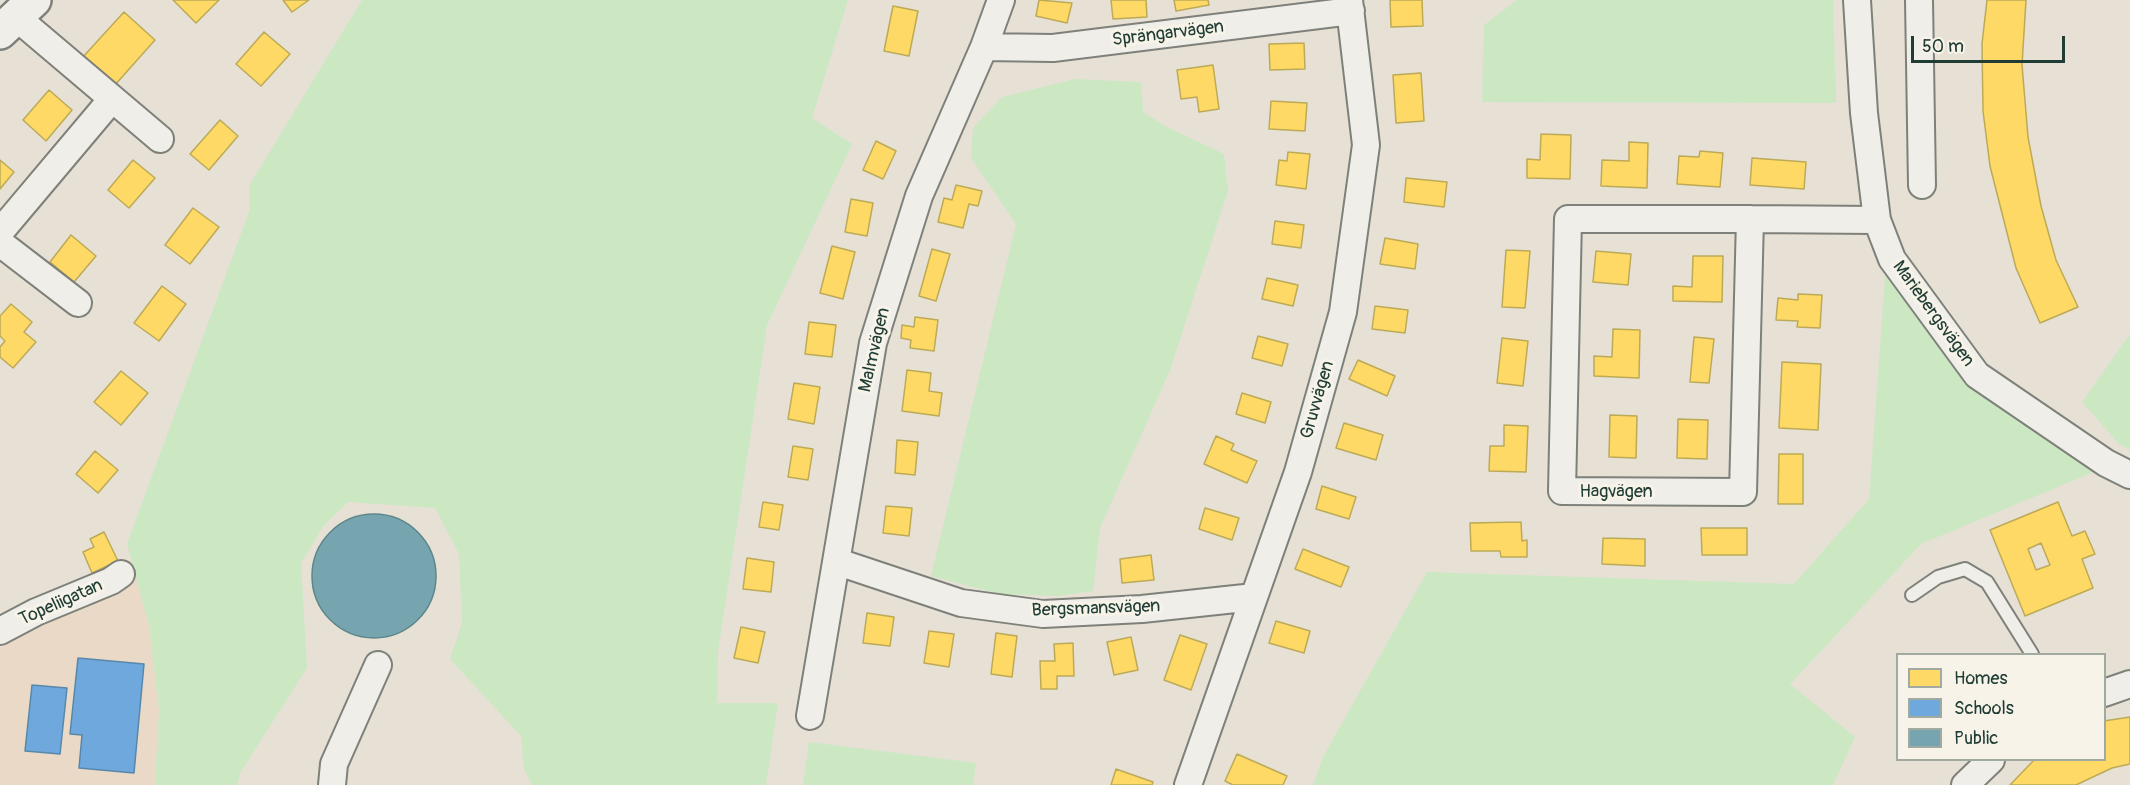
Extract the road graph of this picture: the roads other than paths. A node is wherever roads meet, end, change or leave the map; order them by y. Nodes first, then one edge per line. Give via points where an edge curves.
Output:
1 (1001, 0) edge
2 (1857, 0) edge
3 (1919, 0) edge
4 (1350, 6) edge
5 (17, 16) edge
6 (984, 47) junction
7 (112, 99) junction
8 (160, 139) dead end
9 (1922, 185) dead end
10 (1750, 219) junction
11 (1877, 220) junction
12 (0, 232) edge
13 (0, 243) edge
14 (78, 303) dead end
15 (2130, 475) edge
16 (838, 562) junction
17 (121, 574) dead end
18 (1912, 595) dead end
19 (1254, 597) junction
20 (0, 631) edge
21 (2031, 653) edge
22 (378, 665) dead end
23 (2130, 684) edge
24 (2106, 692) edge
25 (810, 716) dead end
26 (1989, 761) edge
27 (332, 785) edge
28 (1188, 785) edge
29 (1965, 785) edge

1 - 6 street, Malmvägen
2 - 11 street, Mariebergsvägen via 1864,112
3 - 9 street
4 - 6 street, Sprängarvägen via 1053,48
4 - 19 street, Gruvvägen via 1366,145 1343,312 1298,472
5 - 7 street
6 - 16 street, Malmvägen via 919,196 873,343
7 - 8 street
7 - 12 street
10 - 10 street, Hagvägen via 1568,219 1562,491 1743,492
10 - 11 street, Hagvägen
11 - 15 street, Mariebergsvägen via 1892,259 1977,375
13 - 14 street
16 - 19 street, Bergsmansvägen via 962,603 1043,614
16 - 25 street, Malmvägen
17 - 20 street, Topeliigatan
18 - 21 lane via 1938,577 1965,569 1987,582
19 - 28 street, Gruvvägen
22 - 27 street via 334,764
23 - 24 street
26 - 29 street

